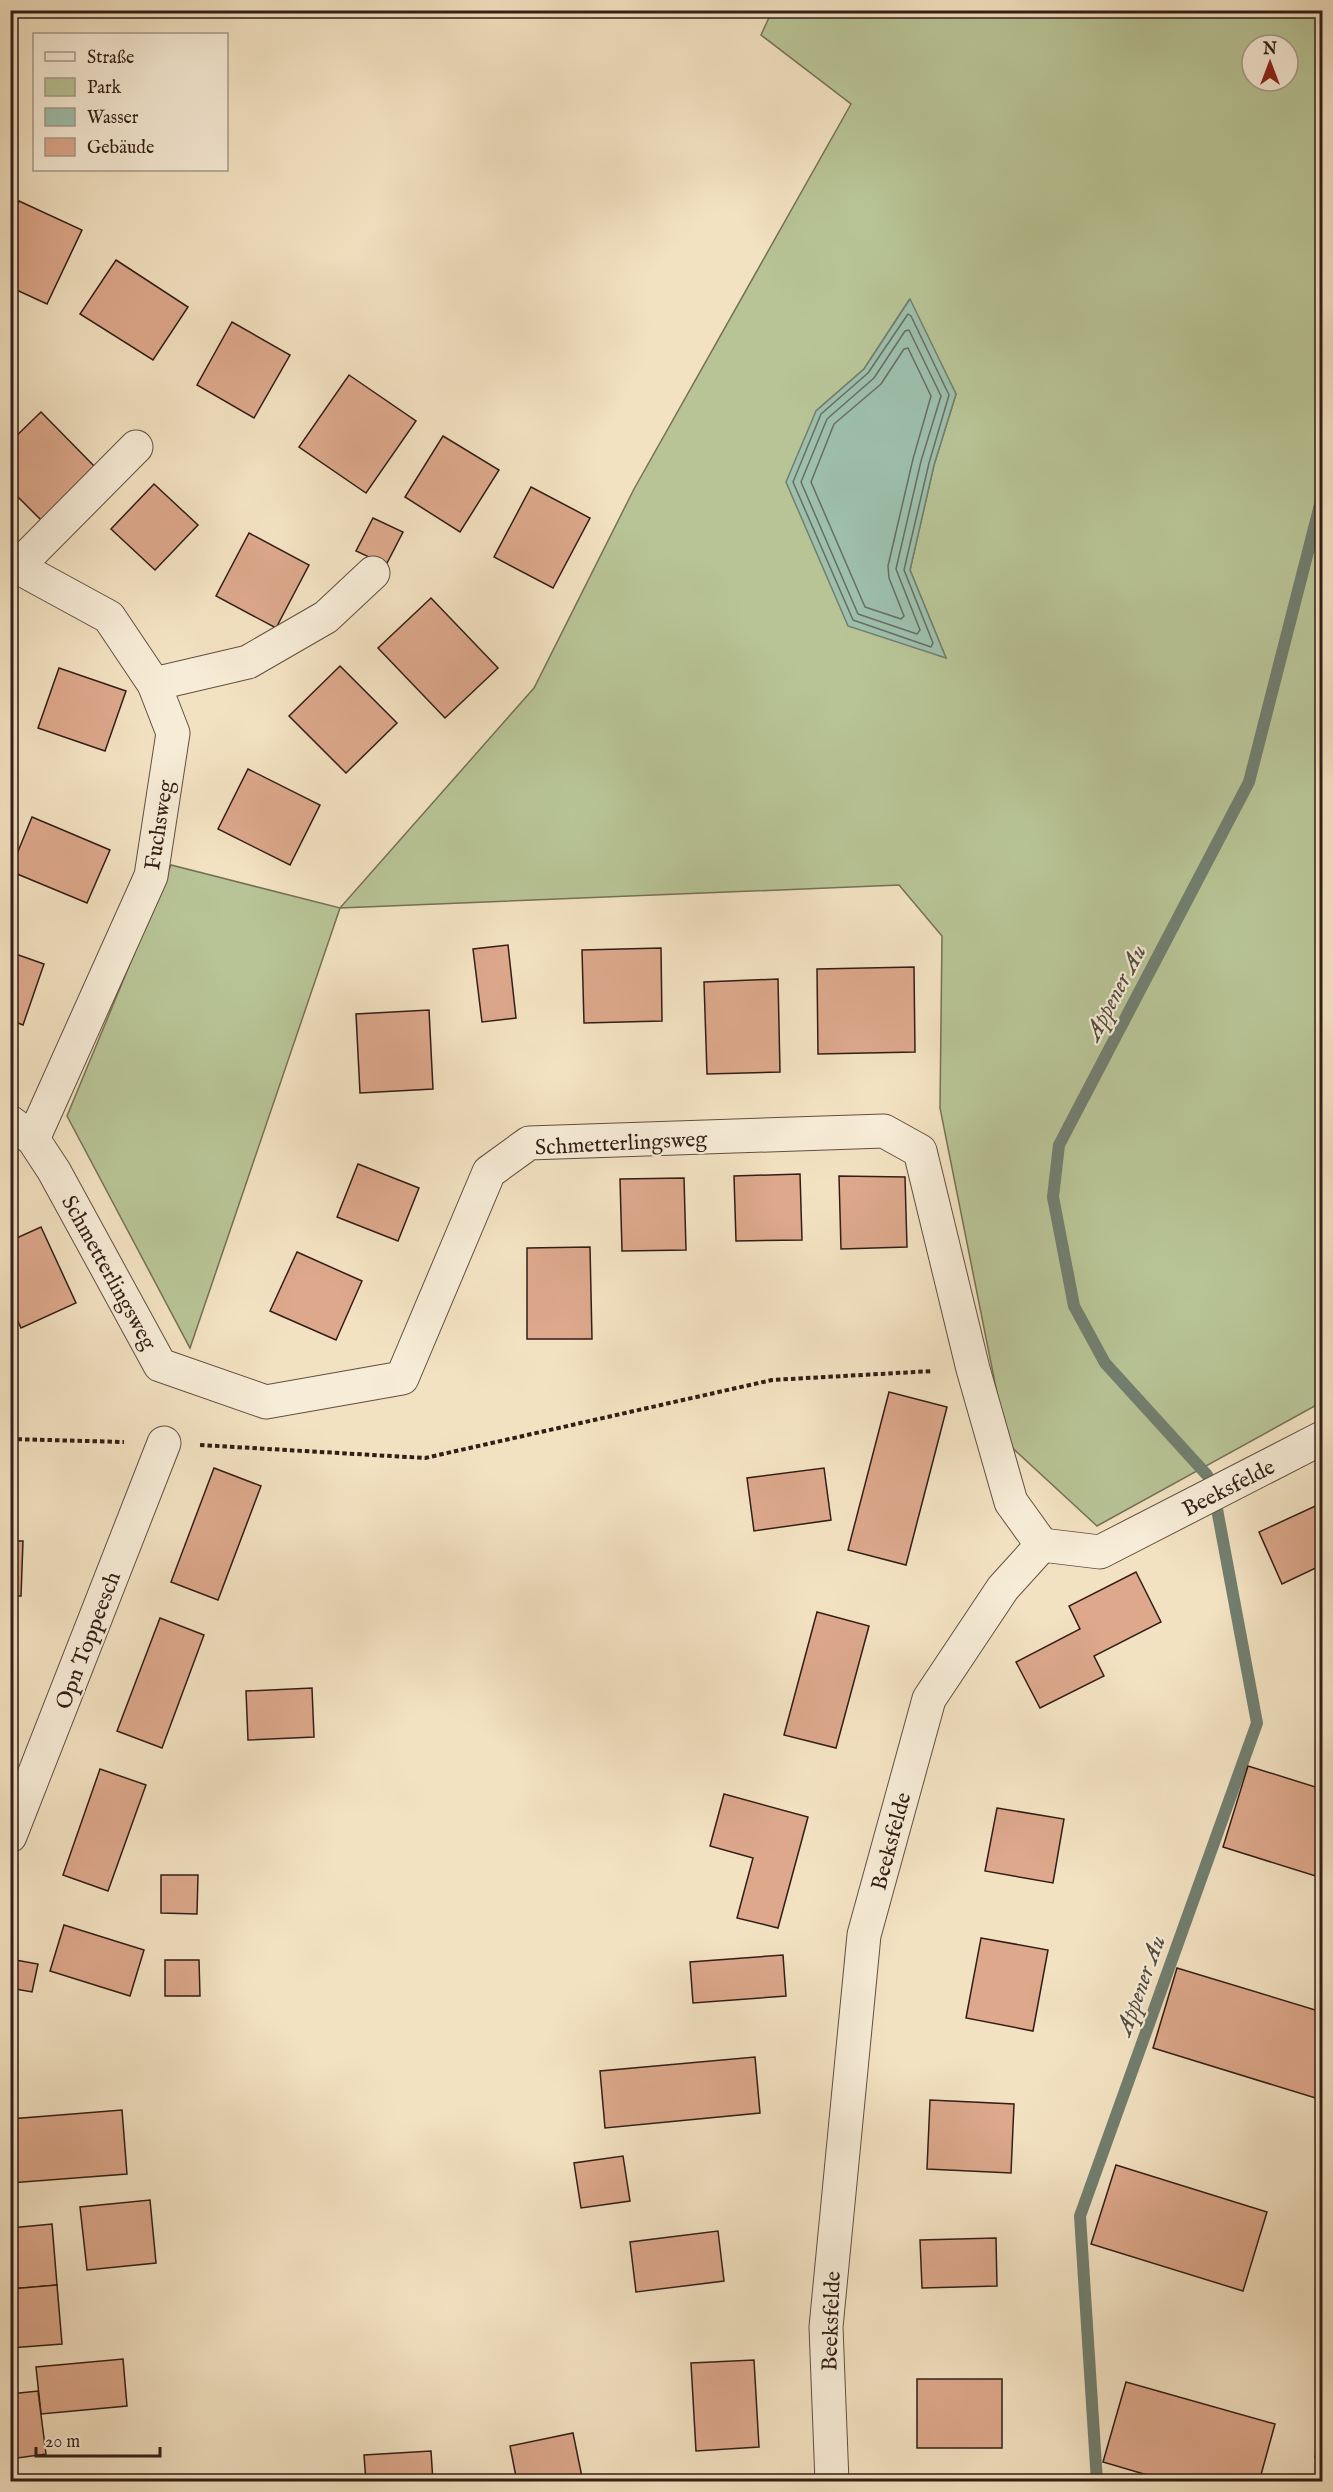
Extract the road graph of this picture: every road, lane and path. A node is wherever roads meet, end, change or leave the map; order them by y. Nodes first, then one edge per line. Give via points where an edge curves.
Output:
1 (136, 447) dead end
2 (14, 565) edge
3 (373, 573) dead end
4 (154, 684) junction
5 (22, 1131) edge
6 (973, 1369) junction
7 (10, 1438) edge
8 (1323, 1438) edge
9 (164, 1443) junction
10 (1042, 1545) junction
11 (10, 1836) edge
12 (832, 2481) edge

1 - 2 street
2 - 4 street, Fuchsweg via 109,617
3 - 4 street via 326,617 249,662
4 - 5 street, Fuchsweg via 173,733 151,876
5 - 6 street, Schmetterlingsweg via 54,1171 160,1365 266,1402 402,1378 489,1172 530,1143 884,1131 920,1151
6 - 9 path via 772,1380 425,1458
6 - 10 street, Schmetterlingsweg via 1011,1502
7 - 9 path
8 - 10 street, Beeksfelde via 1100,1552
9 - 11 street, Opn Toppeesch
10 - 12 street, Beeksfelde via 1003,1588 929,1699 864,1935 826,2327

